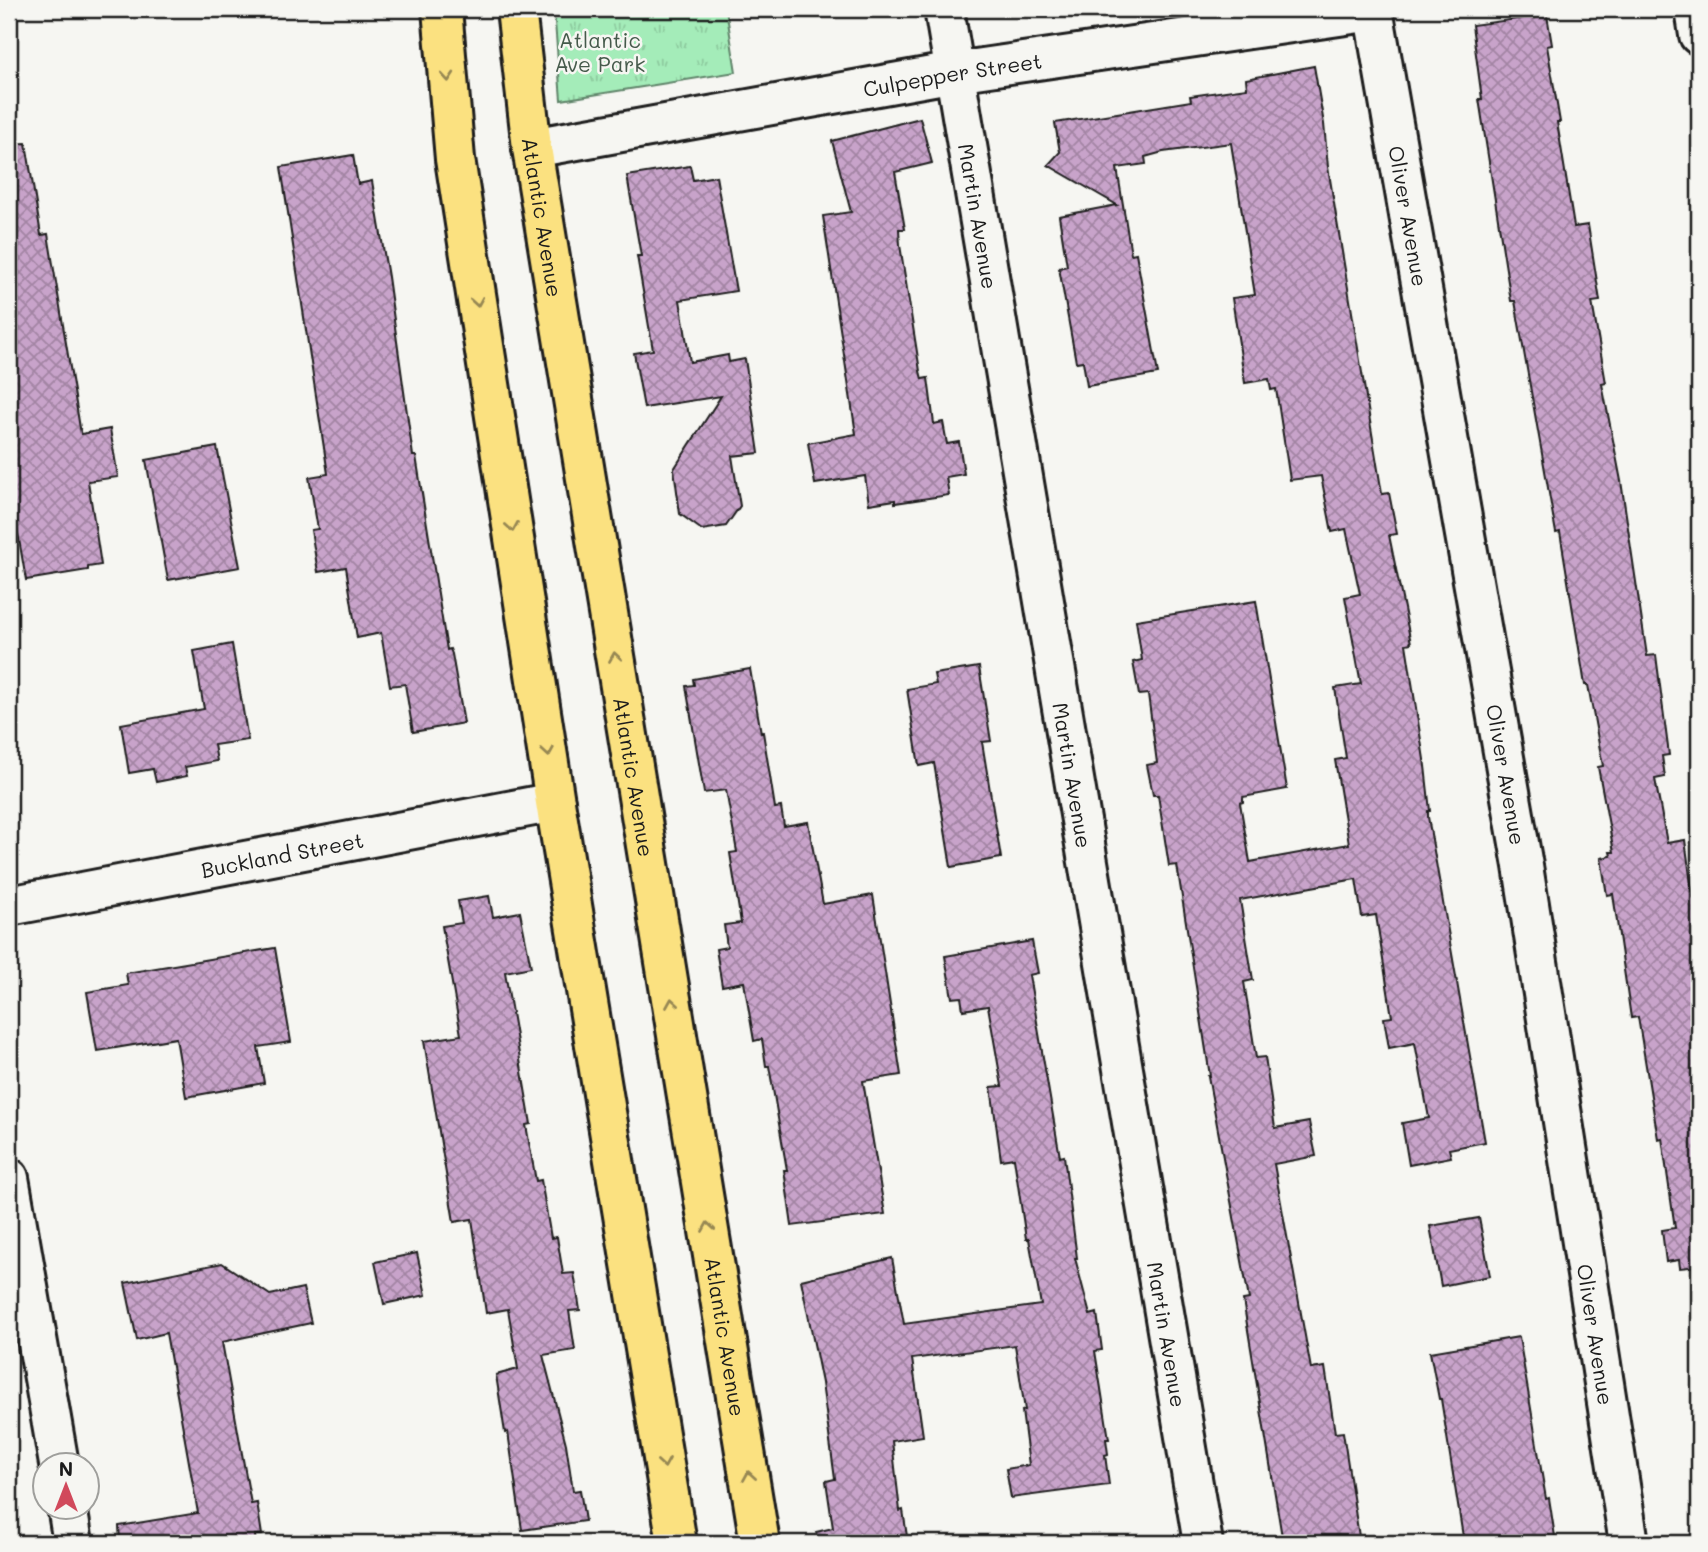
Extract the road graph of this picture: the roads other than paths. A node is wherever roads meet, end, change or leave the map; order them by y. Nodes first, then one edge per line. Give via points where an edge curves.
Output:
1 (442, 9) edge
2 (516, 9) edge
3 (944, 9) edge
4 (1695, 9) edge
5 (1373, 10) edge
6 (1699, 35) edge
7 (955, 72) junction
8 (533, 148) junction
9 (555, 803) junction
10 (9, 906) edge
11 (9, 1178) edge
12 (56, 1450) edge
13 (69, 1520) edge
14 (73, 1543) edge
15 (677, 1543) edge
16 (760, 1543) edge
17 (1203, 1543) edge
18 (1629, 1543) edge

1 -> 9 main road via 455,159
2 - 8 main road, Atlantic Avenue
3 - 7 street, Martin Avenue
4 - 6 street
5 - 7 street, Culpepper Street
5 - 18 street, Oliver Avenue via 1520,852
7 - 8 street, Culpepper Street
7 - 17 street, Martin Avenue
16 -> 8 main road, Atlantic Avenue
9 - 10 street, Buckland Street
9 -> 15 main road
11 - 12 street
13 - 14 street

